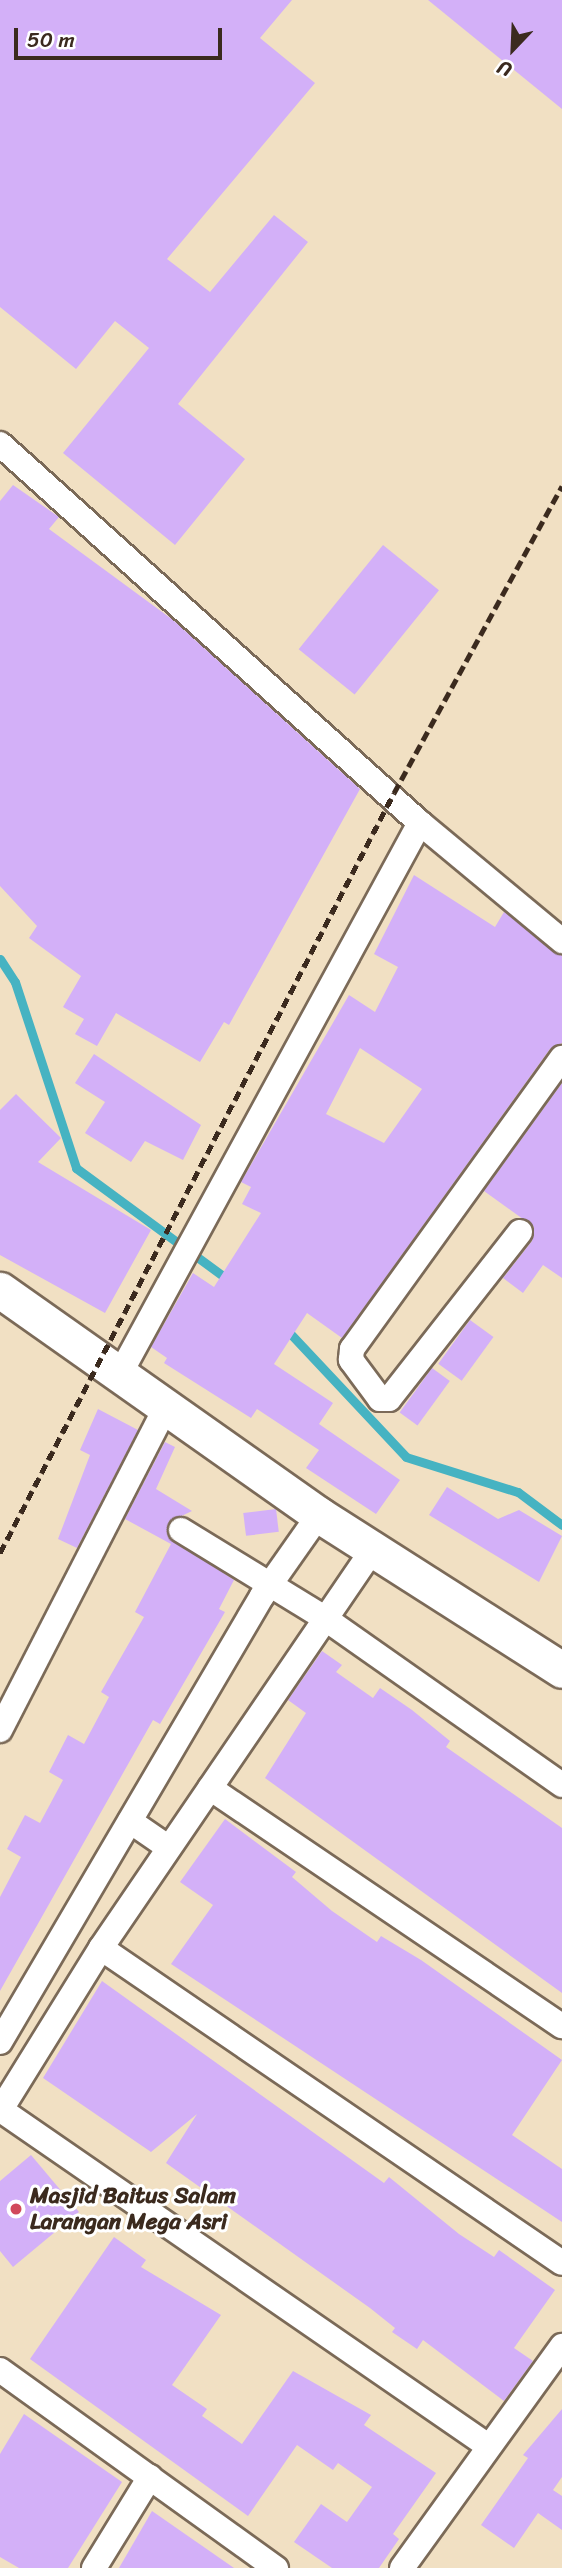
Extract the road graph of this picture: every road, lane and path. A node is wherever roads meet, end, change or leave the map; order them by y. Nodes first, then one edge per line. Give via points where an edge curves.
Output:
1 (0, 444) edge
2 (420, 822) junction
3 (562, 941) edge
4 (562, 1058) edge
5 (520, 1232) dead end
6 (0, 1290) edge
7 (121, 1372) junction
8 (167, 1405) junction
9 (319, 1515) junction
10 (181, 1530) dead end
11 (373, 1550) junction
12 (271, 1582) junction
13 (323, 1617) junction
14 (562, 1670) edge
15 (0, 1731) edge
16 (562, 1785) edge
17 (210, 1788) junction
18 (130, 1821) junction
19 (169, 1849) junction
20 (101, 1948) junction
21 (562, 2026) edge
22 (0, 2042) edge
23 (1, 2111) edge
24 (562, 2263) edge
25 (562, 2346) edge
26 (4, 2381) edge
27 (488, 2446) junction
28 (150, 2477) junction
29 (94, 2568) edge
30 (276, 2568) edge
31 (402, 2568) edge

1 - 2 street
2 - 3 street
2 - 7 street
4 - 5 street via 352,1349 351,1360 380,1399 389,1399
6 - 7 main road
7 - 8 main road
8 - 9 main road
8 - 15 street
9 - 11 main road
9 - 12 street
10 - 12 street
11 - 13 street
11 - 14 main road
12 - 13 street
12 - 18 street
13 - 16 street
13 - 17 street
17 - 19 street
17 - 21 street
18 - 19 street
18 - 22 street
19 - 20 street
20 - 23 street
20 - 24 street
23 - 27 street
25 - 27 street
26 - 28 street
27 - 31 street
28 - 29 street
28 - 30 street

